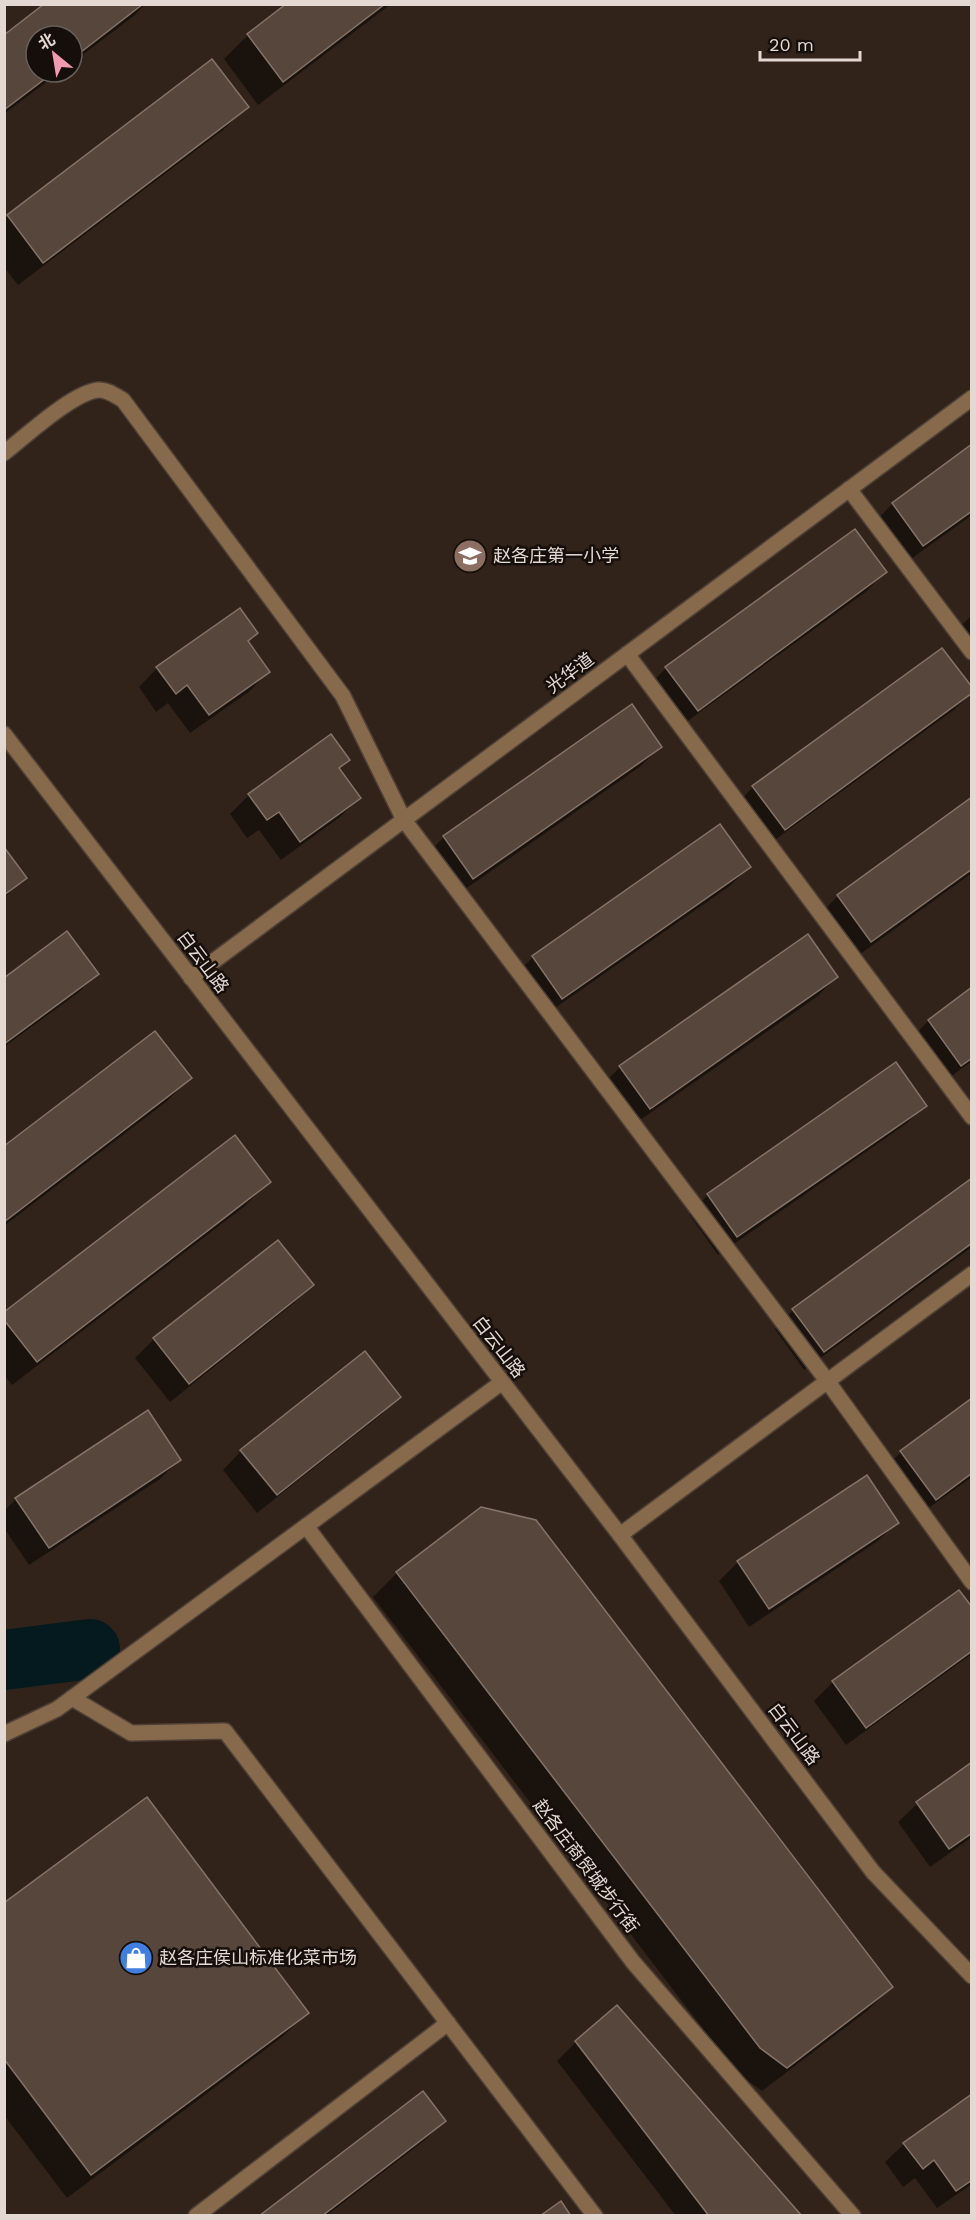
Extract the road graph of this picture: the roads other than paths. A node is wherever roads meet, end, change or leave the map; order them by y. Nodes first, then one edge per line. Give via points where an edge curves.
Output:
1 (972, 398) edge
2 (4, 453) edge
3 (849, 489) junction
4 (972, 652) edge
5 (627, 654) junction
6 (4, 734) edge
7 (404, 820) junction
8 (191, 978) junction
9 (972, 1117) edge
10 (972, 1274) edge
11 (828, 1382) junction
12 (501, 1383) junction
13 (306, 1526) junction
14 (620, 1535) junction
15 (972, 1582) edge
16 (72, 1698) junction
17 (4, 1734) edge
18 (972, 1976) edge
19 (448, 2023) junction
20 (196, 2216) edge
21 (595, 2216) edge
22 (853, 2216) edge

1 - 3 street, 光华道
2 - 7 street via 79,395 99,389 123,400 344,696
3 - 4 street
3 - 5 street, 光华道
5 - 7 street, 光华道
5 - 9 street
6 - 8 street, 白云山路
7 - 8 street, 光华道
7 - 11 street
8 - 12 street, 白云山路
10 - 11 street
11 - 14 street
11 - 15 street
12 - 13 street
12 - 14 street, 白云山路
13 - 16 street
13 - 22 street, 赵各庄商贸城步行街 via 633,1962
14 - 18 street, 白云山路 via 873,1872
16 - 17 street
16 - 19 street via 132,1733 225,1731
19 - 20 street
19 - 21 street

